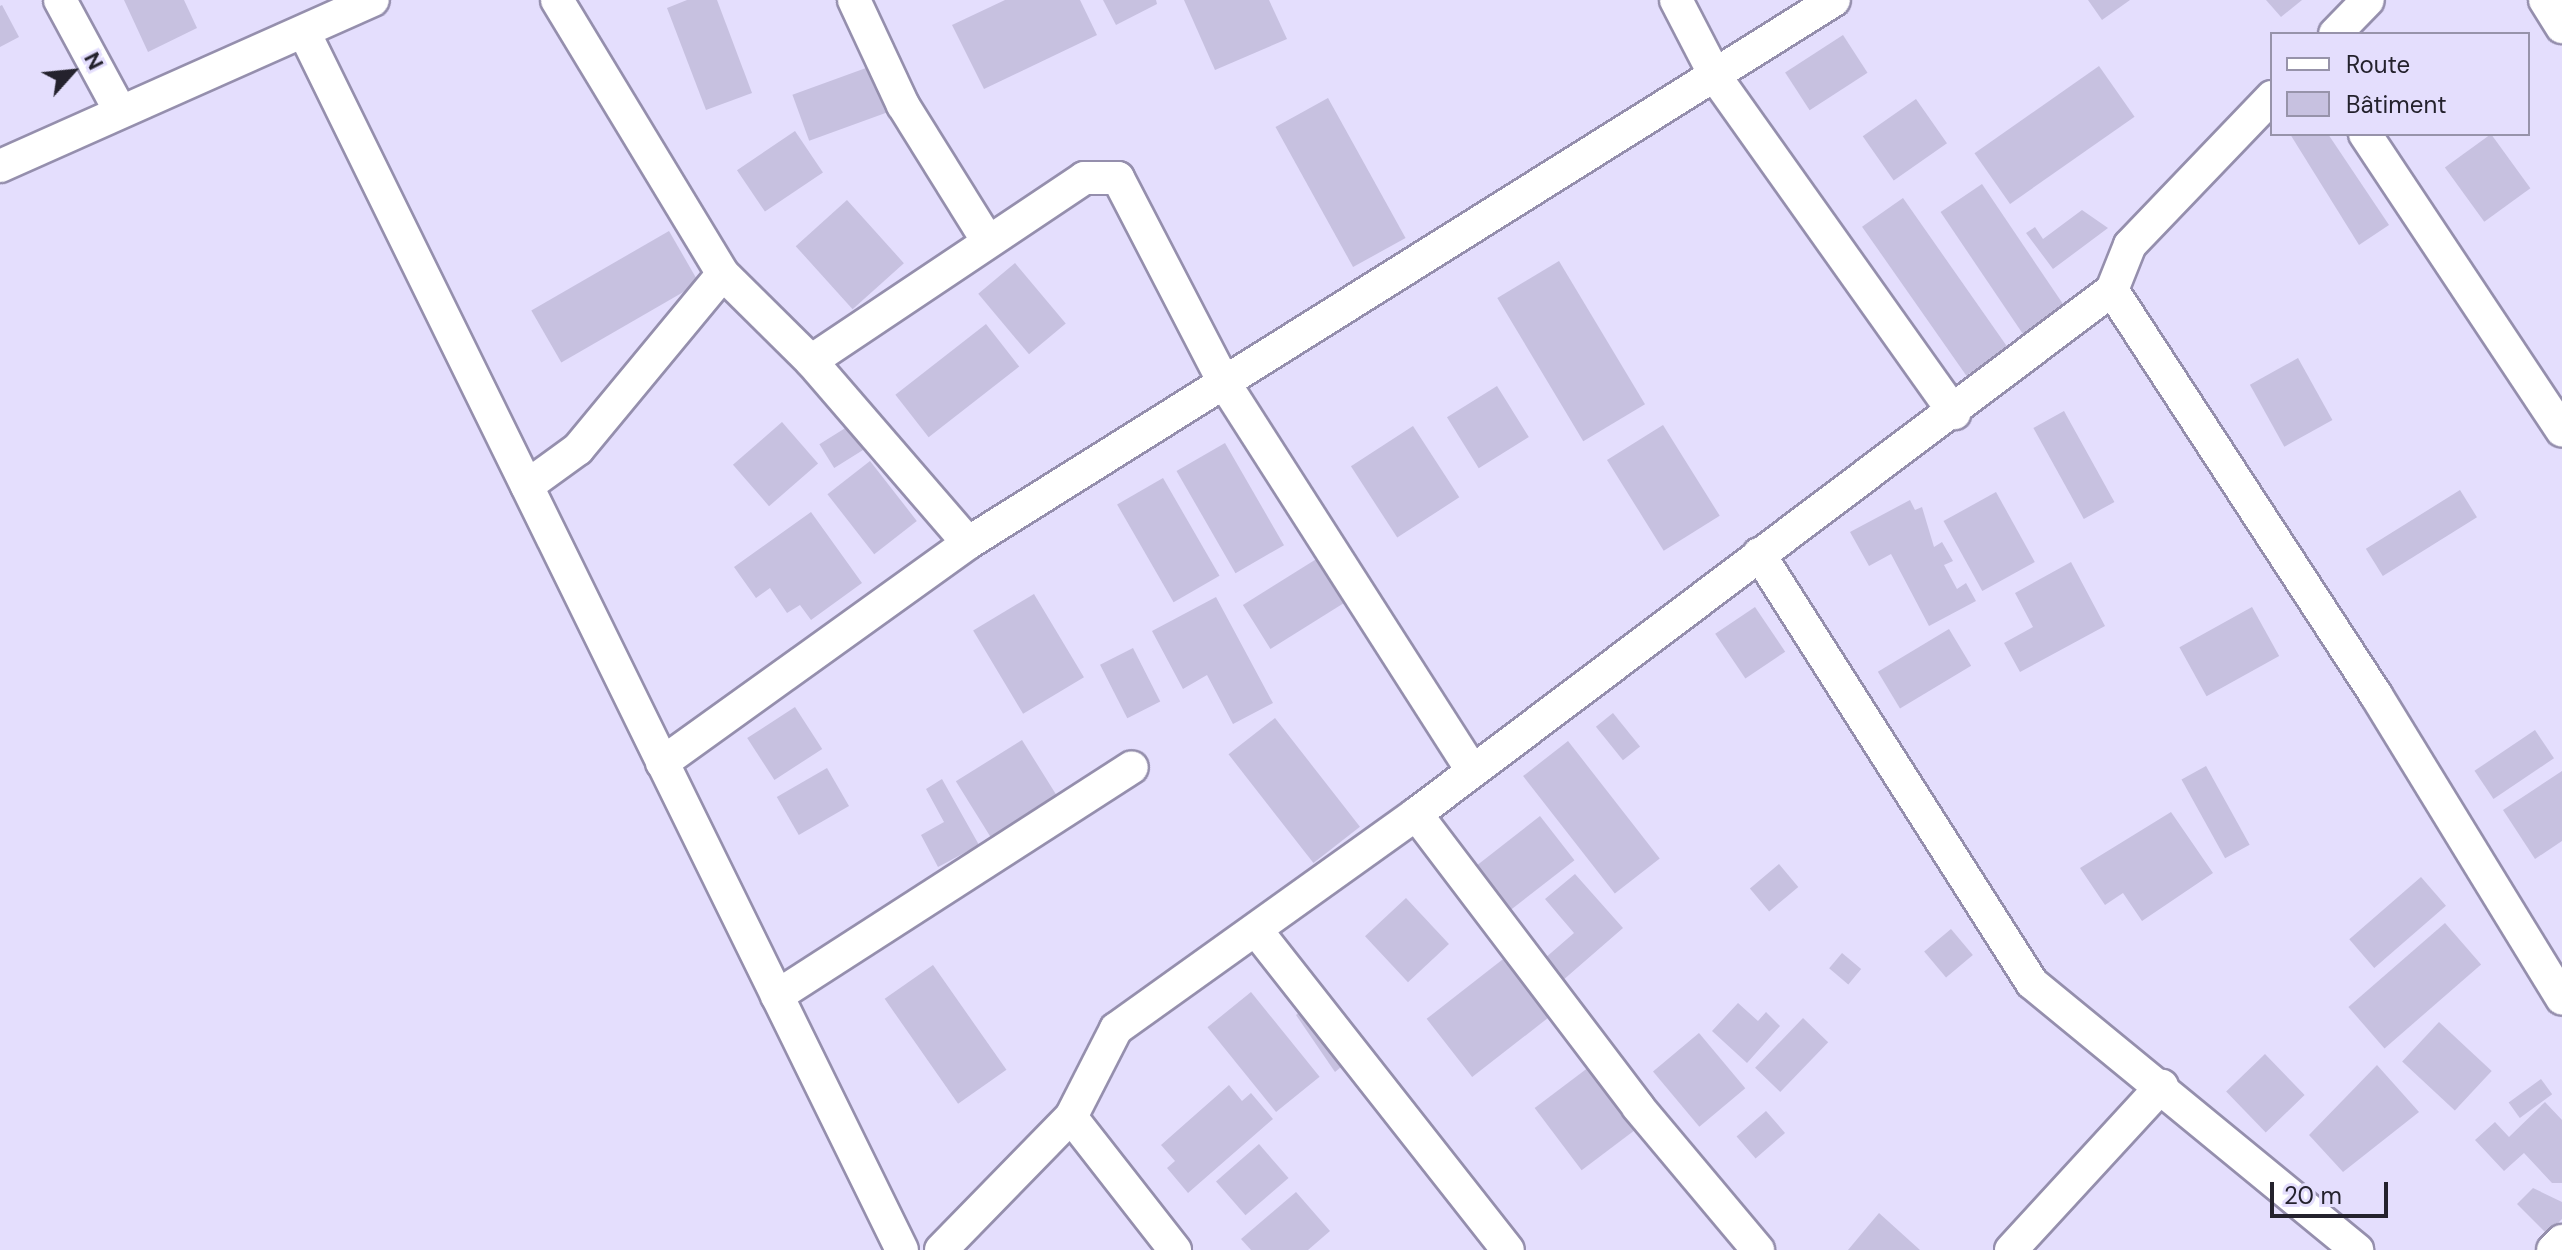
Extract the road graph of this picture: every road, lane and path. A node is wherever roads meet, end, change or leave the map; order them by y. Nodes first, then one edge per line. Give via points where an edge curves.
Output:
1 (60, 0) edge
2 (373, 0) edge
3 (557, 0) edge
4 (854, 0) edge
5 (1676, 0) edge
6 (1834, 0) edge
7 (2368, 0) edge
8 (2545, 0) edge
9 (2562, 27) edge
10 (2337, 32) edge
11 (306, 36) junction
12 (1717, 79) junction
13 (2270, 99) edge
14 (120, 111) junction
15 (2366, 136) edge
16 (0, 166) edge
17 (987, 240) junction
18 (723, 274) junction
19 (2112, 290) junction
20 (811, 361) junction
21 (1225, 384) junction
22 (1954, 413) junction
23 (2562, 430) edge
24 (527, 486) junction
25 (968, 543) junction
26 (1759, 554) junction
27 (662, 763) junction
28 (1132, 767) dead end
29 (1471, 768) junction
30 (1416, 814) junction
31 (1256, 930) junction
32 (777, 996) junction
33 (2562, 999) edge
34 (2162, 1086) junction
35 (1071, 1117) junction
36 (2562, 1241) edge
37 (902, 1250) edge
38 (941, 1250) edge
39 (1175, 1250) edge
40 (1508, 1250) edge
41 (1758, 1250) edge
42 (2011, 1250) edge
43 (2357, 1250) edge
44 (2553, 1250) edge

1 - 14 street
2 - 11 street
3 - 18 street
4 - 17 street via 903,105
5 - 12 street
6 - 12 street
7 - 10 street
8 - 9 street
11 - 14 street
11 - 24 street
12 - 21 street
12 - 22 street
13 - 19 street via 2130,245
14 - 16 street
15 - 23 street
17 - 20 street
17 - 21 street via 1084,178 1118,178
18 - 20 street
18 - 24 street via 578,449
19 - 22 street
19 - 33 street via 2376,695
20 - 25 street
21 - 25 street
21 - 29 street
22 - 26 street
24 - 27 street
25 - 27 street
26 - 29 street
26 - 34 street via 2032,983
27 - 32 street
28 - 32 street
29 - 30 street
30 - 31 street
30 - 41 street via 1638,1107
31 - 35 street via 1116,1029
31 - 40 street
32 - 37 street
34 - 42 street
34 - 43 street
35 - 38 street
35 - 39 street
36 - 44 street

